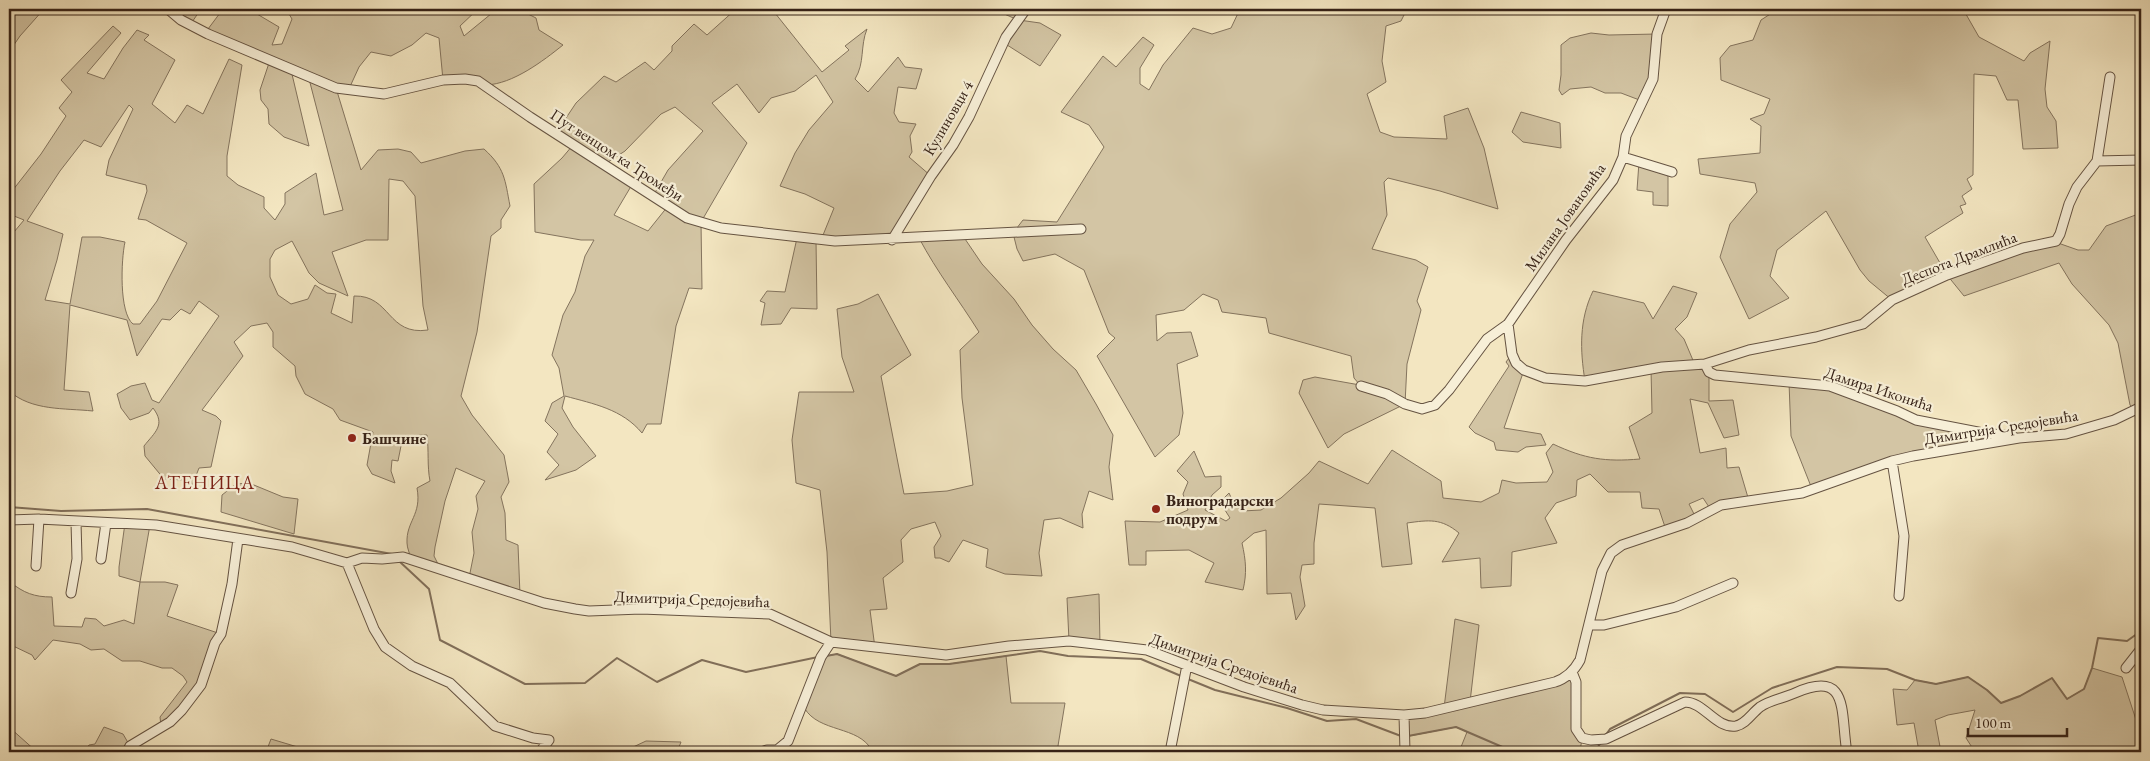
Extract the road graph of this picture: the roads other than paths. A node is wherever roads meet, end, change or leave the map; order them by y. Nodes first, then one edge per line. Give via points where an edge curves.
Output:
1 (168, 9) edge
2 (1026, 9) edge
3 (1666, 9) edge
4 (2110, 77) dead end
5 (1623, 157) junction
6 (2141, 160) edge
7 (2097, 161) junction
8 (1672, 172) dead end
9 (1081, 230) dead end
10 (892, 240) junction
11 (1508, 324) junction
12 (1705, 364) junction
13 (1361, 386) dead end
14 (2141, 407) edge
15 (2019, 438) junction
16 (1892, 461) junction
17 (40, 519) junction
18 (9, 520) edge
19 (76, 522) junction
20 (106, 523) junction
21 (238, 540) junction
22 (101, 559) dead end
23 (347, 563) junction
24 (36, 566) dead end
25 (1733, 582) dead end
26 (71, 593) dead end
27 (1900, 596) dead end
28 (1589, 625) junction
29 (831, 642) junction
30 (2141, 650) edge
31 (1187, 665) junction
32 (2126, 668) dead end
33 (1572, 672) junction
34 (1404, 715) junction
35 (1846, 746) dead end
36 (128, 752) edge
37 (540, 752) edge
38 (761, 752) edge
39 (1170, 752) edge
40 (1405, 752) edge

1 - 10 street, Пут венцом ка Тромеђи via 208,34 348,91 384,94 443,80 478,81 687,218 721,228 816,240
2 - 10 street, Кулиновци 4 via 1006,37 957,138
3 - 5 street, Милана Јовановића via 1657,34 1653,79 1626,136
4 - 7 street, Деспота Драмлића
5 - 8 street
5 - 11 street, Милана Јовановића via 1606,191 1566,240
6 - 7 street
7 - 12 street, Деспота Драмлића via 2073,195 2056,240 1947,275 1892,300 1863,324 1749,350
9 - 10 street, Пут венцом ка Тромеђи
11 - 12 street via 1516,362 1524,370 1544,378 1585,381 1662,367
11 - 13 street via 1487,339 1435,406 1422,409
12 - 15 street, Дамира Иконића via 1715,375 1830,386 1916,420
14 - 15 street, Димитрија Средојевића via 2114,420 2066,434
15 - 16 street, Димитрија Средојевића
16 - 27 street via 1904,536
16 - 28 street, Димитрија Средојевића via 1802,493 1721,505 1687,522 1622,545 1604,564
17 - 18 street
17 - 19 street
17 - 24 street
19 - 20 street
19 - 26 street via 77,559
20 - 21 street via 156,525
20 - 22 street
21 - 23 street via 308,550
21 - 36 street via 221,634 201,685 170,722 130,746
23 - 29 street, Димитрија Средојевића via 362,558 403,557 544,602 589,611 647,609 770,614
23 - 37 street via 374,629 385,647 412,666 450,684 495,726 549,740
25 - 28 street via 1676,607 1604,626
28 - 33 street, Димитрија Средојевића via 1580,660
29 - 31 street, Димитрија Средојевића via 946,655 1070,641 1147,650
29 - 38 street via 818,664 788,741 777,750
30 - 32 street
31 - 34 street, Димитрија Средојевића via 1244,687 1323,710
31 - 39 street
33 - 34 street, Димитрија Средојевића via 1555,682 1425,713
33 - 35 street via 1576,682 1576,729 1586,739 1606,740 1685,702 1693,703 1724,724 1736,726 1765,704 1821,685 1832,689 1839,697
34 - 40 street

